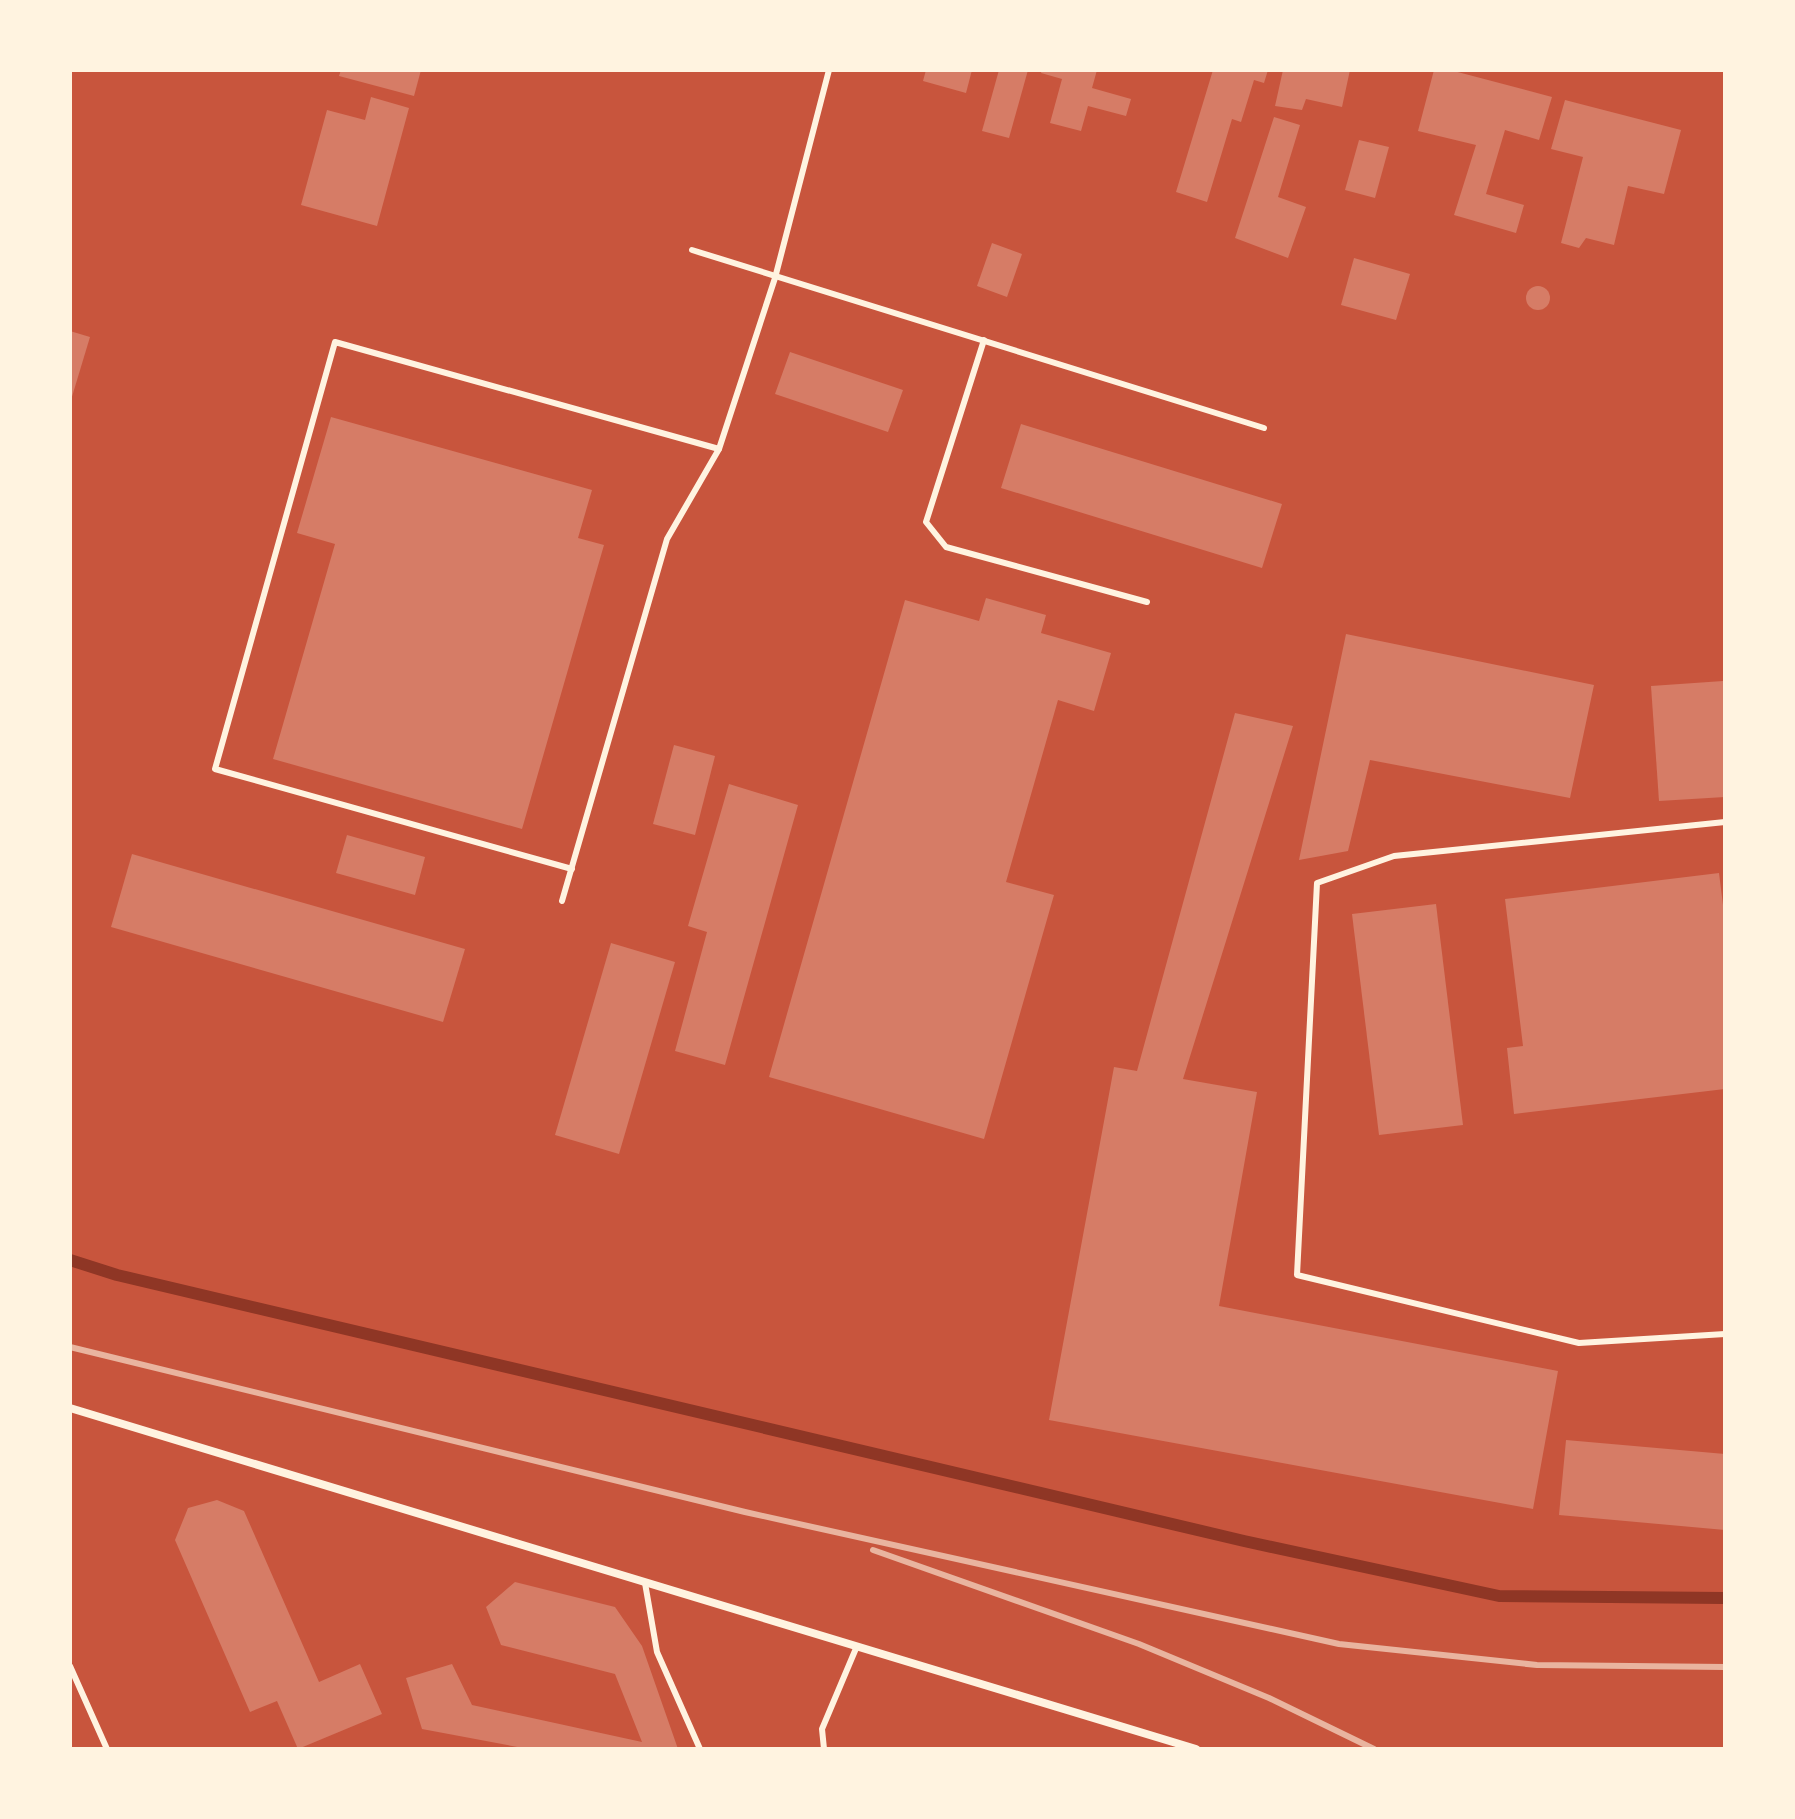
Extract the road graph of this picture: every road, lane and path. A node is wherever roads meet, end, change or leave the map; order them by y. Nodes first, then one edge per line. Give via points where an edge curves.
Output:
1 (829, 70) edge
2 (692, 250) dead end
3 (775, 278) junction
4 (984, 340) junction
5 (1264, 428) dead end
6 (719, 449) junction
7 (1147, 602) dead end
8 (1725, 822) edge
9 (572, 869) junction
10 (562, 901) dead end
11 (1725, 1334) edge
12 (70, 1408) edge
13 (645, 1583) junction
14 (857, 1646) junction
15 (70, 1666) edge
16 (107, 1749) edge
17 (700, 1749) edge
18 (824, 1749) edge
19 (1196, 1749) edge

1 - 3 lane
2 - 3 lane
3 - 4 lane
3 - 6 lane
4 - 5 lane
4 - 7 lane via 926,522 946,547
6 - 9 lane via 667,539
6 - 9 lane via 335,342 215,769
8 - 11 lane via 1394,856 1317,883 1297,1275 1579,1343
9 - 10 lane
12 - 13 street
13 - 14 street
13 - 17 lane via 657,1652
14 - 18 lane via 822,1729
14 - 19 street
15 - 16 lane

